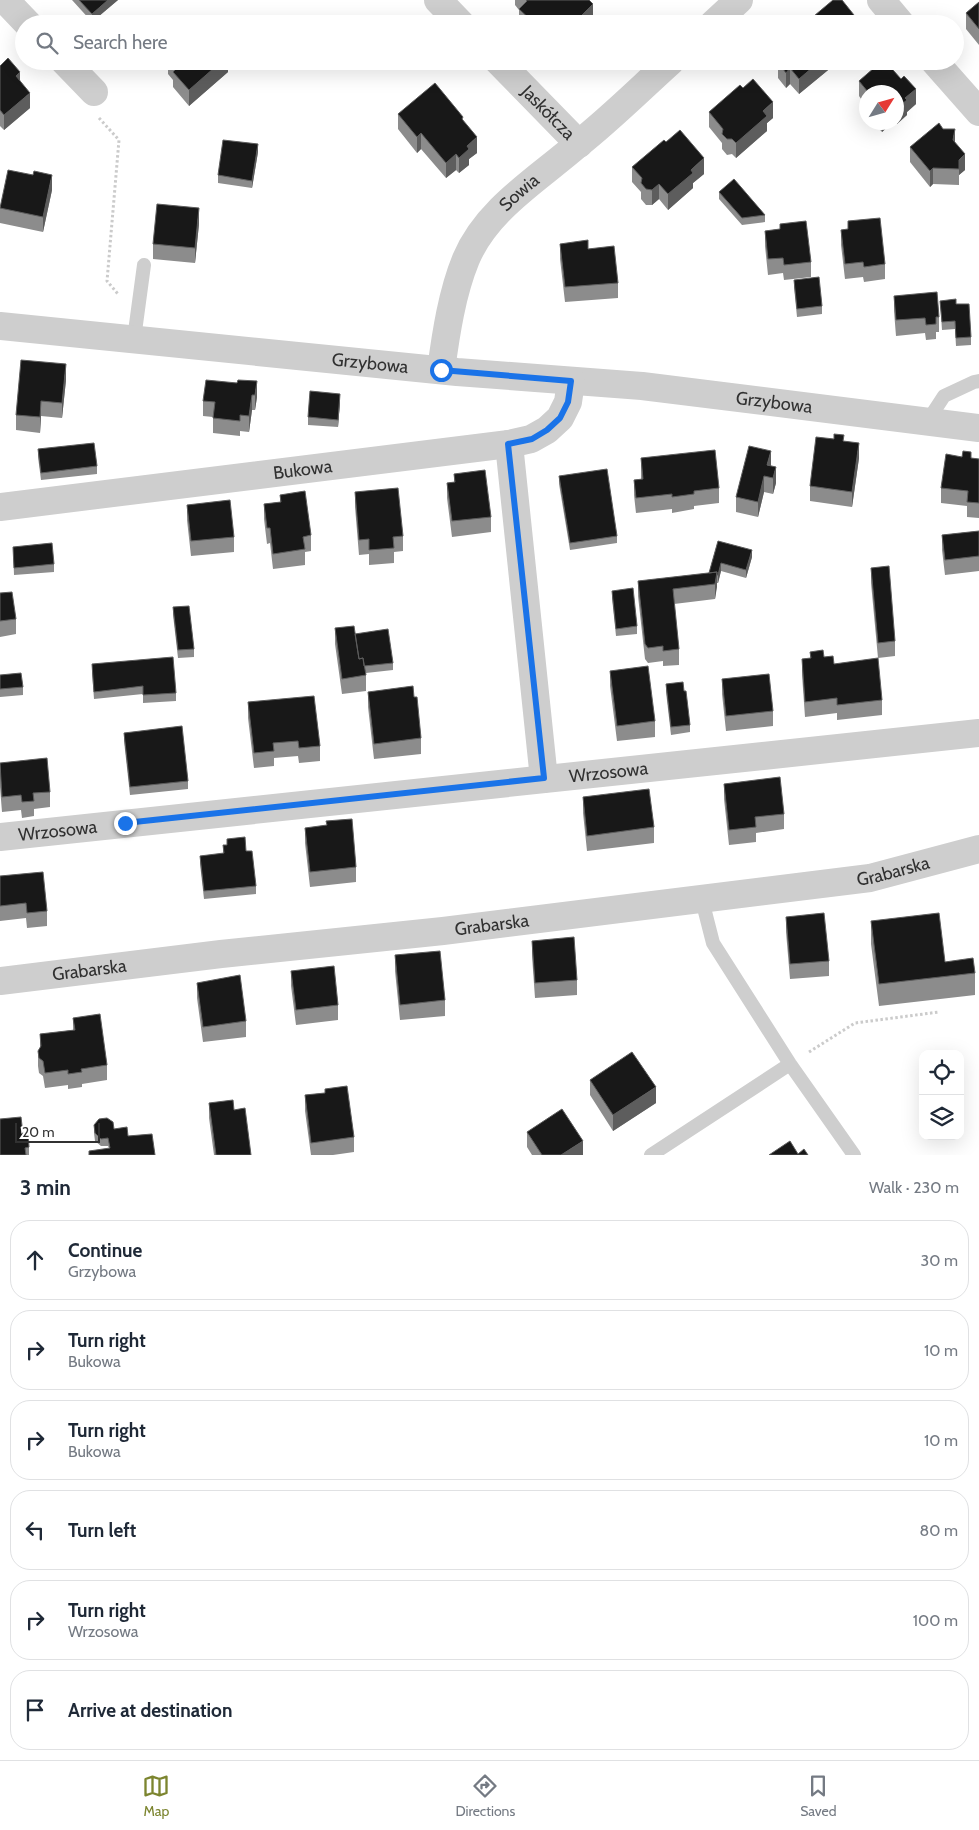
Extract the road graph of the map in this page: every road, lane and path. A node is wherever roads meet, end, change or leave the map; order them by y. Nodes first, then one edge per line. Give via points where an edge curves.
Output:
1 (5, 0) edge
2 (438, 0) edge
3 (739, 0) edge
4 (880, 0) edge
5 (19, 15) edge
6 (452, 15) edge
7 (723, 15) edge
8 (893, 15) edge
9 (71, 70) edge
10 (507, 70) edge
11 (661, 70) edge
12 (942, 70) edge
13 (94, 102) joint
14 (979, 112) edge
15 (579, 144) junction
16 (144, 265) dead end
17 (0, 326) edge
18 (135, 327) junction
19 (441, 370) junction
20 (571, 381) junction
21 (979, 381) edge
22 (927, 422) junction
23 (979, 428) edge
24 (508, 444) junction
25 (0, 506) edge
26 (979, 733) edge
27 (544, 778) junction
28 (0, 837) edge
29 (979, 849) edge
30 (702, 900) junction
31 (0, 981) edge
32 (939, 1012) dead end
33 (790, 1064) junction
34 (651, 1155) edge
35 (854, 1155) edge

1 - 5 street
2 - 6 street
3 - 7 street
4 - 8 street
9 - 13 street
10 - 15 street, Jaskółcza
11 - 15 street, Sowia
12 - 14 street
13 - 18 path via 120,140 107,281
15 - 19 street, Sowia via 514,196 479,236 466,258 454,296
16 - 18 lane
17 - 18 street, Grzybowa
18 - 19 street, Grzybowa
19 - 20 street, Grzybowa
20 - 22 street, Grzybowa via 642,386
20 - 24 street, Bukowa via 568,402 560,418 532,439
21 - 22 lane via 944,396
22 - 23 street, Grzybowa
24 - 25 street, Bukowa
24 - 27 street
26 - 27 street, Wrzosowa
27 - 28 street, Wrzosowa
29 - 30 street, Grabarska via 870,878
30 - 31 street, Grabarska
30 - 33 lane via 713,943
32 - 33 path via 855,1023
33 - 34 lane
33 - 35 lane

